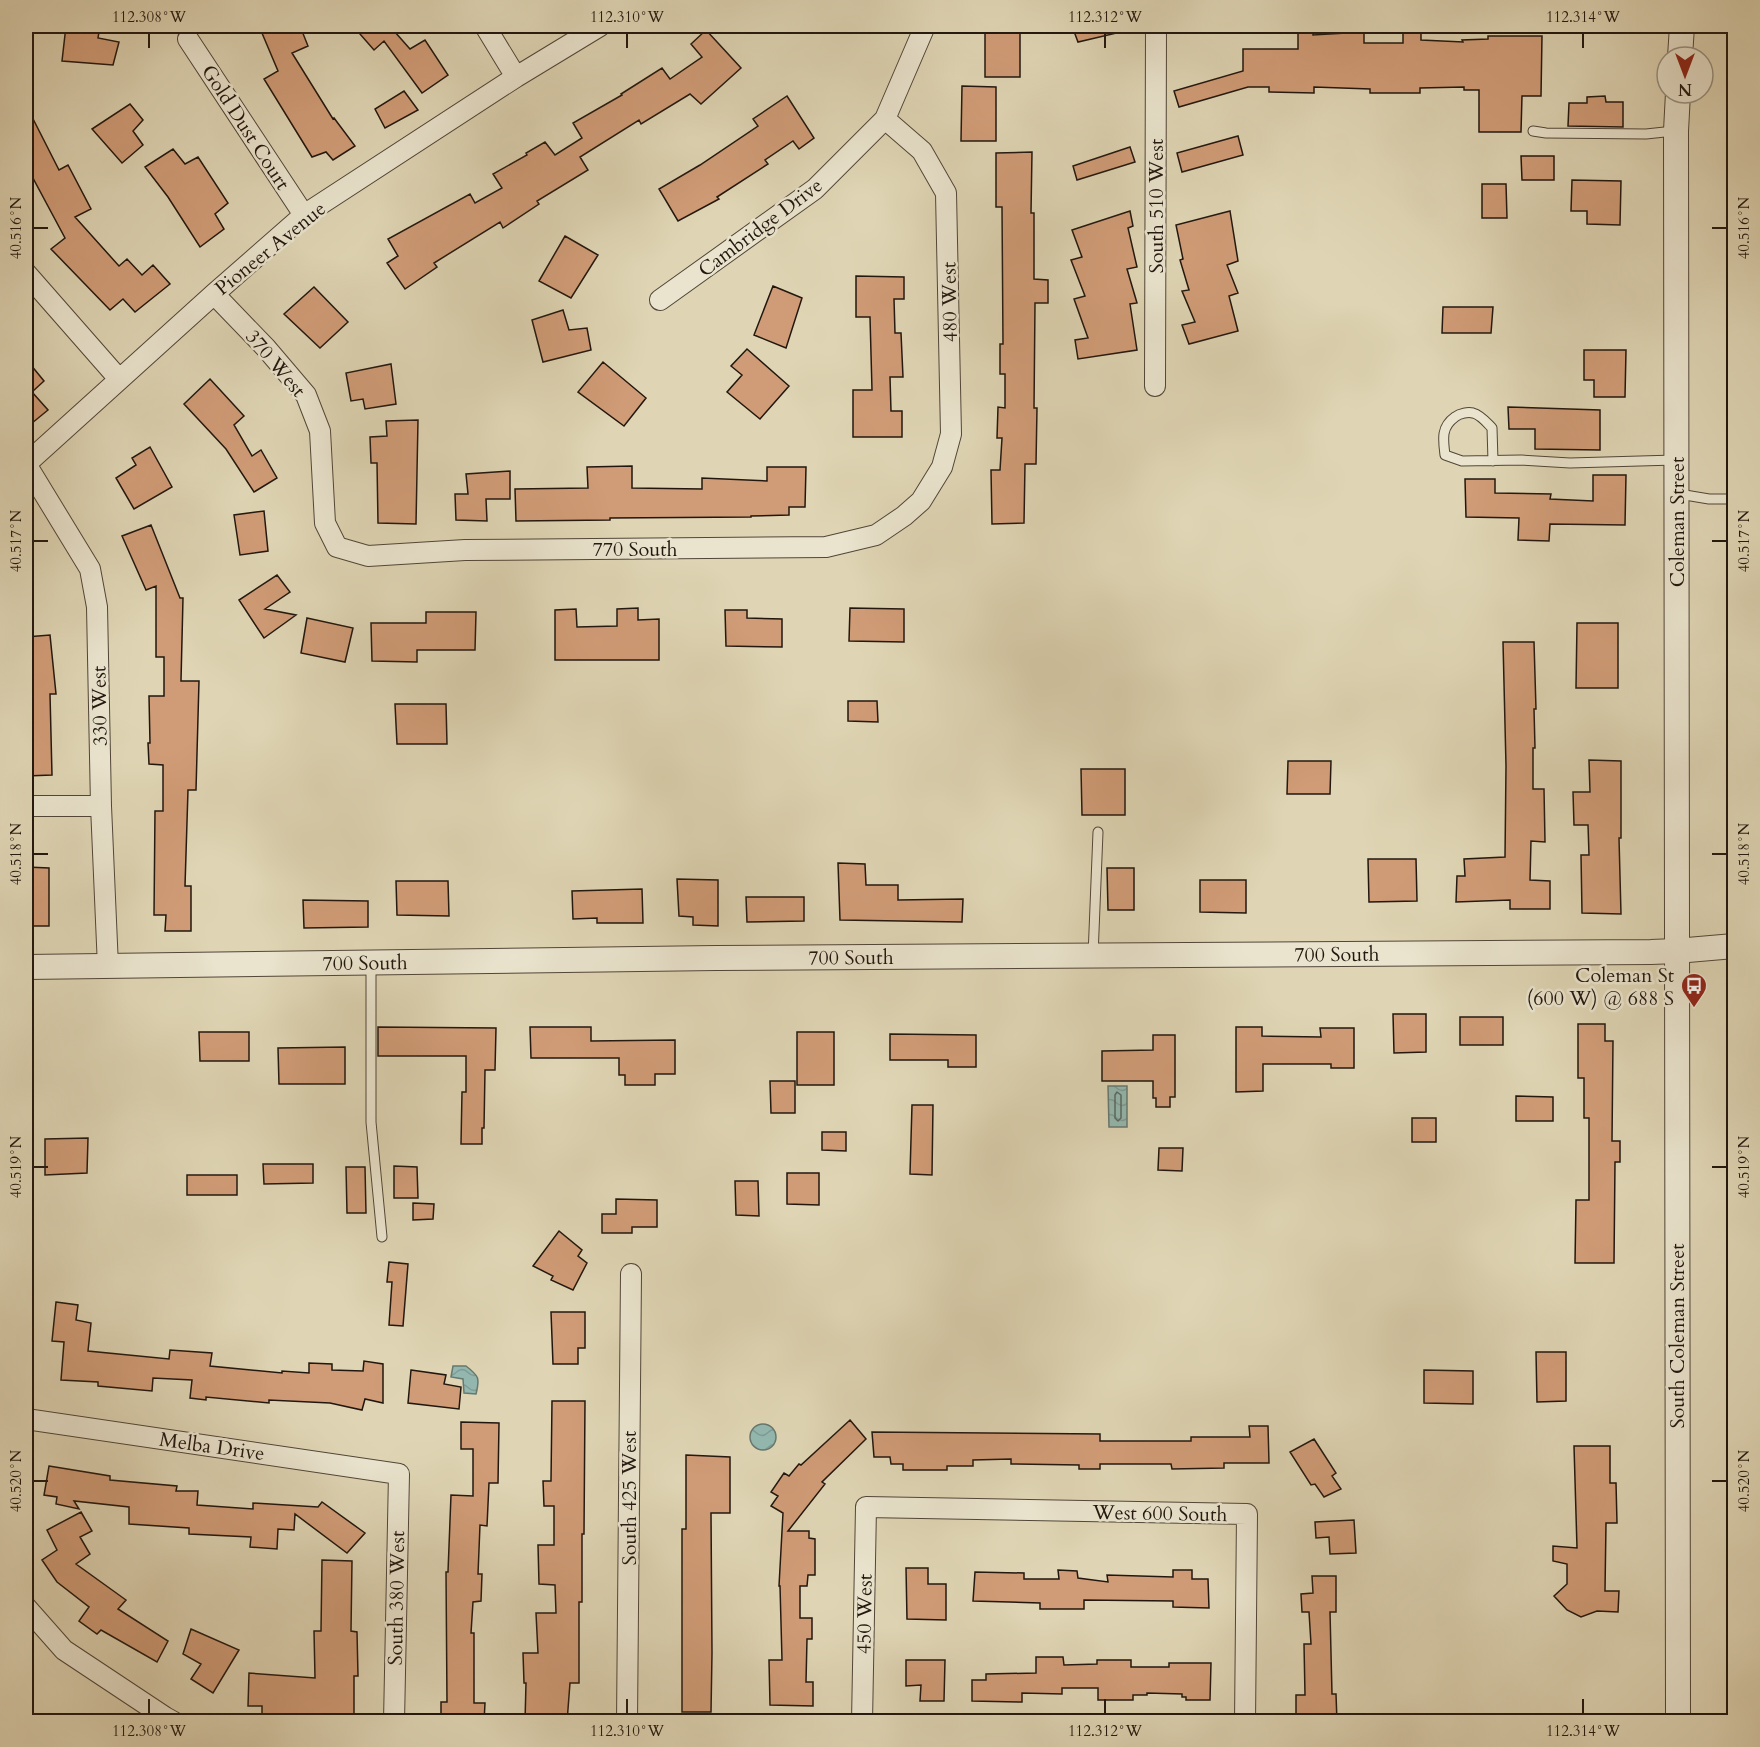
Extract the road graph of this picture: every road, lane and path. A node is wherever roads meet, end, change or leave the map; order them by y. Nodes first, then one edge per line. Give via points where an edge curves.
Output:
1 (485, 26) edge
2 (600, 26) edge
3 (925, 26) edge
4 (1156, 26) edge
5 (1682, 26) edge
6 (188, 39) dead end
7 (1681, 45) edge
8 (516, 77) junction
9 (1677, 105) edge
10 (885, 119) junction
11 (1533, 131) dead end
12 (1676, 131) junction
13 (304, 215) junction
14 (26, 273) edge
15 (214, 294) junction
16 (660, 300) dead end
17 (119, 379) junction
18 (1155, 386) dead end
19 (1677, 460) junction
20 (1493, 461) junction
21 (26, 464) edge
22 (1676, 493) junction
23 (1734, 500) edge
24 (921, 501) joint
25 (337, 547) joint
26 (26, 806) edge
27 (100, 806) junction
28 (1098, 832) dead end
29 (1734, 946) edge
30 (1676, 951) junction
31 (1093, 956) junction
32 (371, 963) junction
33 (108, 966) junction
34 (26, 967) edge
35 (382, 1237) dead end
36 (631, 1274) dead end
37 (26, 1419) edge
38 (399, 1474) joint
39 (866, 1508) joint
40 (26, 1606) edge
41 (174, 1722) edge
42 (394, 1722) edge
43 (627, 1722) edge
44 (862, 1722) edge
45 (1245, 1722) edge
46 (1678, 1722) edge

1 - 8 street
2 - 8 street, Pioneer Avenue
3 - 10 street, Cambridge Drive
4 - 18 street, South 510 West
5 - 7 street
6 - 13 street, Gold Dust Court
8 - 13 street, Pioneer Avenue
9 - 12 street, Coleman Street
10 - 16 street, Cambridge Drive via 815,189
10 - 24 street, 480 West via 922,151 946,193 951,434 942,467
11 - 12 lane
12 - 19 street, Coleman Street
13 - 15 street, Pioneer Avenue
14 - 17 street
15 - 17 street, Pioneer Avenue
15 - 25 street, 370 West via 306,396 320,431 325,523
17 - 21 street, Pioneer Avenue
19 - 20 lane
19 - 22 street, Coleman Street
20 - 20 lane via 1462,461 1445,455 1443,443 1448,422 1459,414 1473,413 1481,418 1492,428
21 - 27 street, 330 West via 90,569 97,607
22 - 23 lane
22 - 30 street, Coleman Street
24 - 25 street, 770 South via 876,535 826,547 465,550 368,556
26 - 27 street
27 - 33 street, 330 West
28 - 31 lane
29 - 30 street, 700 South
30 - 31 street, 700 South
30 - 46 street, South Coleman Street
31 - 32 street, 700 South
32 - 33 street, 700 South
32 - 35 lane via 371,1122
33 - 34 street, 700 South
36 - 43 street, South 425 West
37 - 38 street, Melba Drive
38 - 42 street, South 380 West
39 - 44 street, 450 West
39 - 45 street, West 600 South via 1247,1514
40 - 41 street via 64,1650

